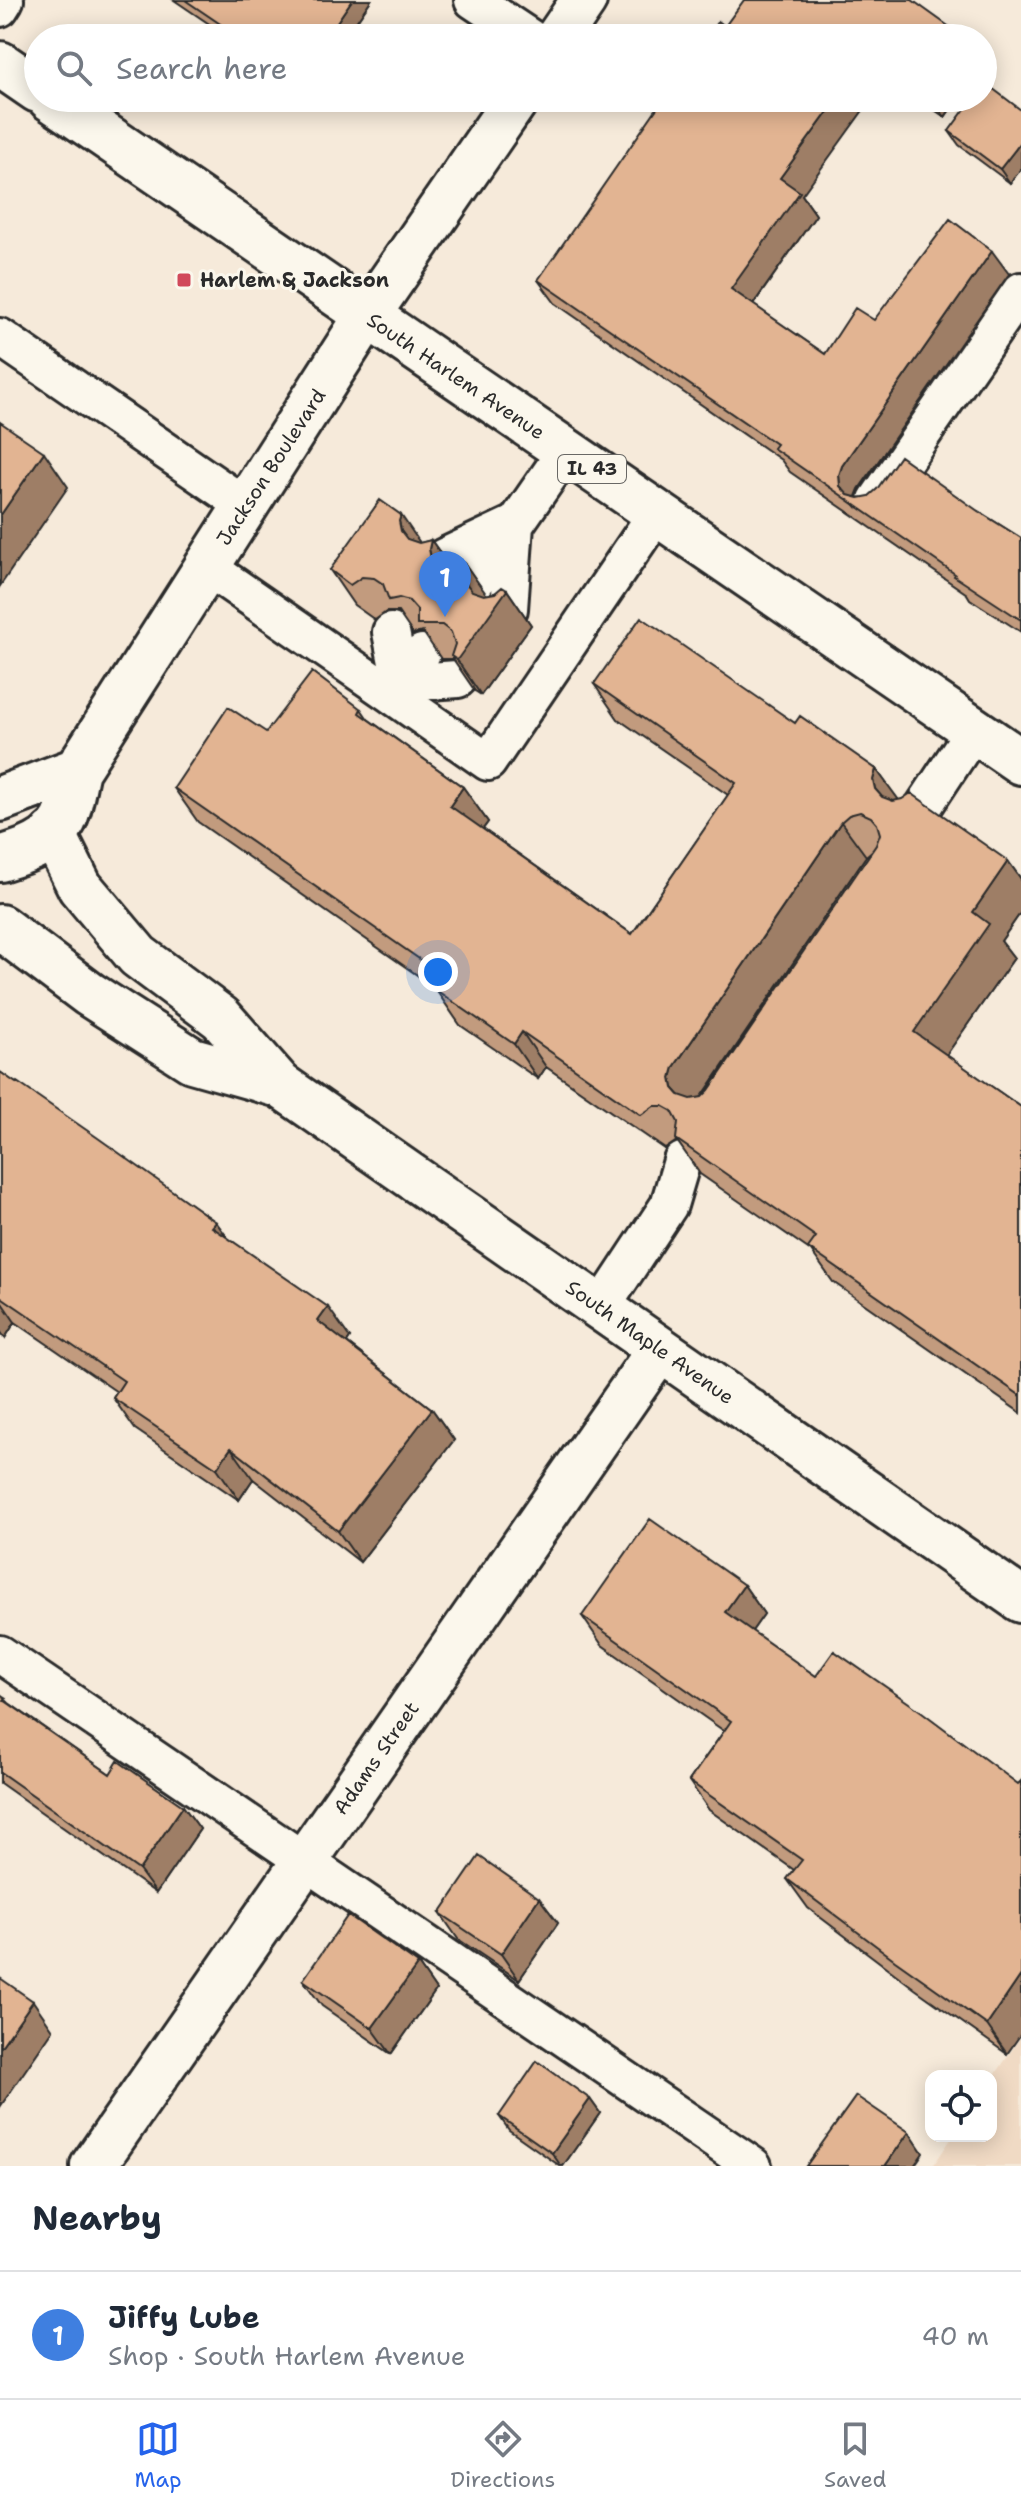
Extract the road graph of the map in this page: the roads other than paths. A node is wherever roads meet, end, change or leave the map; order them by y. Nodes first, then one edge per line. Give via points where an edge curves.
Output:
1 (5, 0) edge
2 (473, 0) edge
3 (584, 0) edge
4 (0, 8) edge
5 (509, 24) edge
6 (568, 24) edge
7 (0, 64) edge
8 (24, 80) edge
9 (70, 112) edge
10 (507, 112) edge
11 (1021, 291) edge
12 (367, 316) junction
13 (0, 337) edge
14 (566, 451) junction
15 (876, 501) edge
16 (246, 506) junction
17 (657, 513) junction
18 (515, 523) junction
19 (444, 557) dead end
20 (207, 567) junction
21 (474, 584) dead end
22 (509, 609) edge
23 (391, 632) edge
24 (422, 653) edge
25 (458, 679) edge
26 (396, 689) junction
27 (974, 730) junction
28 (1021, 762) edge
29 (77, 770) junction
30 (0, 799) edge
31 (918, 815) edge
32 (53, 833) junction
33 (0, 859) edge
34 (0, 927) edge
35 (280, 1085) junction
36 (682, 1161) edge
37 (601, 1308) junction
38 (660, 1349) junction
39 (1021, 1600) edge
40 (0, 1654) edge
41 (305, 1860) junction
42 (93, 2166) edge
43 (753, 2166) edge

1 - 4 lane
2 - 5 lane
3 - 6 street
7 - 8 street
9 - 12 street, South Harlem Avenue / IL 43
10 - 12 street, Jackson Boulevard
11 - 15 lane
12 - 14 street, South Harlem Avenue / IL 43
12 - 16 street, Jackson Boulevard
13 - 16 lane
14 - 17 street, South Harlem Avenue / IL 43
14 - 18 lane
16 - 20 street, Jackson Boulevard
17 - 26 lane via 488,762
17 - 27 street, South Harlem Avenue / IL 43
18 - 19 lane
18 - 21 lane
18 - 22 lane
20 - 26 lane
20 - 29 street, Jackson Boulevard
23 - 26 lane
24 - 26 lane
25 - 26 lane
27 - 28 street, South Harlem Avenue / IL 43
27 - 31 lane
29 - 30 street
29 - 32 street via 63,820
32 - 33 street via 34,848
32 - 35 street, South Maple Avenue via 80,887 138,956 221,1018
34 - 35 street, South Maple Avenue via 89,994 192,1060
35 - 37 street, South Maple Avenue
36 - 37 lane via 669,1205
37 - 38 street, South Maple Avenue
38 - 39 street, South Maple Avenue
38 - 41 street, Adams Street
40 - 41 lane
41 - 42 street, Adams Street
41 - 43 lane

